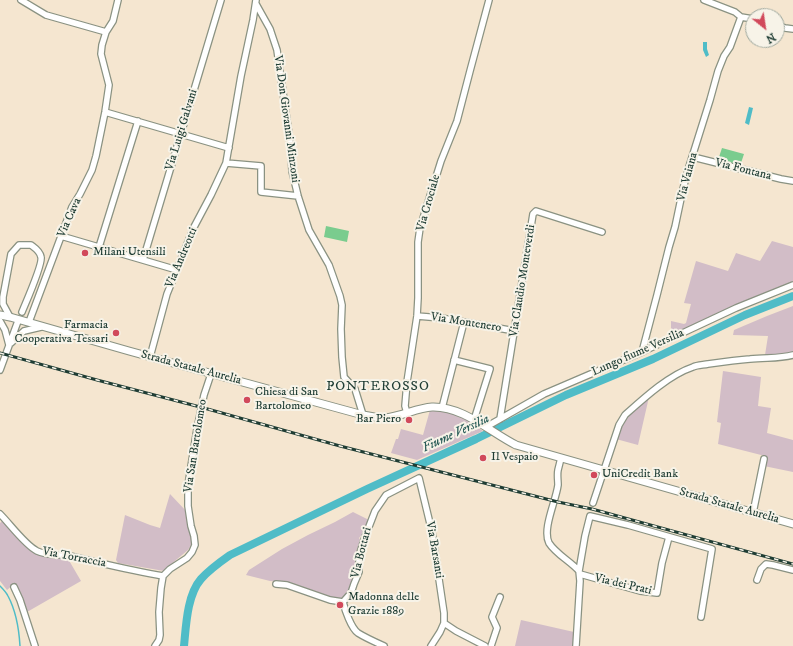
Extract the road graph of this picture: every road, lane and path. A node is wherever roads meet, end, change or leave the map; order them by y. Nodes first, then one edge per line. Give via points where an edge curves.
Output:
1 (21, 0) edge
2 (118, 0) edge
3 (221, 0) edge
4 (489, 0) edge
5 (704, 0) edge
6 (256, 2) edge
7 (741, 17) junction
8 (745, 18) edge
9 (106, 32) junction
10 (105, 112) junction
11 (138, 121) junction
12 (181, 134) junction
13 (229, 148) junction
14 (693, 157) junction
15 (226, 163) junction
16 (793, 181) edge
17 (298, 196) junction
18 (602, 232) dead end
19 (61, 236) junction
20 (100, 247) junction
21 (143, 260) junction
22 (177, 270) junction
23 (793, 284) edge
24 (1, 299) edge
25 (22, 312) dead end
26 (0, 315) edge
27 (417, 316) junction
28 (10, 317) junction
29 (0, 321) edge
30 (18, 321) dead end
31 (29, 322) junction
32 (464, 322) junction
33 (42, 326) junction
34 (515, 331) junction
35 (9, 345) junction
36 (642, 352) junction
37 (793, 355) edge
38 (150, 357) junction
39 (454, 360) junction
40 (0, 370) edge
41 (211, 374) junction
42 (442, 408) junction
43 (407, 412) junction
44 (363, 415) junction
45 (500, 419) junction
46 (474, 420) junction
47 (487, 428) junction
48 (561, 458) junction
49 (764, 459) dead end
50 (604, 471) junction
51 (419, 478) joint
52 (593, 503) dead end
53 (753, 513) junction
54 (0, 514) edge
55 (793, 524) edge
56 (668, 537) junction
57 (793, 570) edge
58 (579, 572) junction
59 (163, 576) junction
60 (757, 580) dead end
61 (276, 584) dead end
62 (14, 587) dead end
63 (500, 597) dead end
64 (343, 602) junction
65 (701, 617) dead end
66 (444, 622) junction
67 (35, 646) edge
68 (155, 646) edge
69 (384, 646) edge
70 (431, 646) edge
71 (485, 646) edge
72 (491, 646) edge
73 (576, 646) edge

1 - 9 street via 46,15
2 - 9 street, Via Cava via 113,21
3 - 12 street, Via Luigi Galvani
4 - 27 street, Via Crociale via 457,121 441,161 420,228
5 - 7 street via 735,12
6 - 13 street, Via Andreotti
6 - 17 street, Via Don Giovanni Minzoni via 270,29 277,50 292,171
7 - 8 street
7 - 14 street, Via Vaiana via 718,71
9 - 10 street, Via Cava via 101,54 109,85
10 - 11 street
10 - 19 street, Via Cava via 92,170 72,207
11 - 12 street
11 - 20 street
12 - 13 street
12 - 21 street, Via Luigi Galvani
13 - 15 street, Via Andreotti
14 - 16 street, Via Fontana
14 - 36 street, Via Vaiana
15 - 17 street via 261,166 261,192
15 - 22 street, Via Andreotti via 194,227
17 - 44 street, Via Don Giovanni Minzoni via 309,230 328,265 340,296 344,377 355,389
18 - 34 street, Via Claudio Monteverdi via 536,212 533,214
19 - 20 street
19 - 31 street, Via Cava
20 - 21 street
21 - 22 street
22 - 38 street, Via Andreotti via 167,294
23 - 36 street, Lungo fiume Versilia
24 - 25 street via 11,254 19,245 31,245 38,250 42,258
24 - 28 street
26 - 28 main road, Strada Statale Aurelia
27 - 32 street, Via Montenero
27 - 43 street, Via Crociale via 407,382
28 - 31 main road, Strada Statale Aurelia
29 - 35 street
30 - 35 street
31 - 33 main road, Strada Statale Aurelia
32 - 34 street, Via Montenero
32 - 39 street
33 - 35 street via 24,331
33 - 38 main road, Strada Statale Aurelia
34 - 45 street, Via Claudio Monteverdi
35 - 40 street
36 - 45 street, Lungo fiume Versilia via 534,398
37 - 50 street via 694,366 671,378 625,414
38 - 41 main road, Strada Statale Aurelia
39 - 42 street
39 - 46 street via 490,369
41 - 44 main road, Strada Statale Aurelia
41 - 59 street, Via San Bartolomeo via 197,429 188,485 188,506 195,545 187,558
42 - 43 main road, Strada Statale Aurelia via 421,408
42 - 46 main road, Strada Statale Aurelia
43 - 44 main road, Strada Statale Aurelia via 385,418
45 - 47 street, Lungo fiume Versilia
46 - 47 main road, Strada Statale Aurelia
47 - 48 main road, Strada Statale Aurelia via 516,445
48 - 50 main road, Strada Statale Aurelia
48 - 58 street via 547,537 553,548
49 - 53 street
50 - 52 street
50 - 53 main road, Strada Statale Aurelia
51 - 64 street, Via Bottari via 386,495 375,511 359,556 359,572 351,593
51 - 66 street, Via Barsanti via 432,532
53 - 55 main road, Strada Statale Aurelia
54 - 59 street, Via Torraccia via 26,543 37,551
56 - 58 street via 590,516
56 - 58 street, Via dei Prati via 657,593 640,591
56 - 65 street via 712,549
57 - 60 street via 766,564
58 - 73 street
59 - 68 street via 159,612 160,635
61 - 64 street
62 - 67 street
63 - 72 street via 492,617 497,628
64 - 69 street via 355,630
66 - 70 street
66 - 71 street

